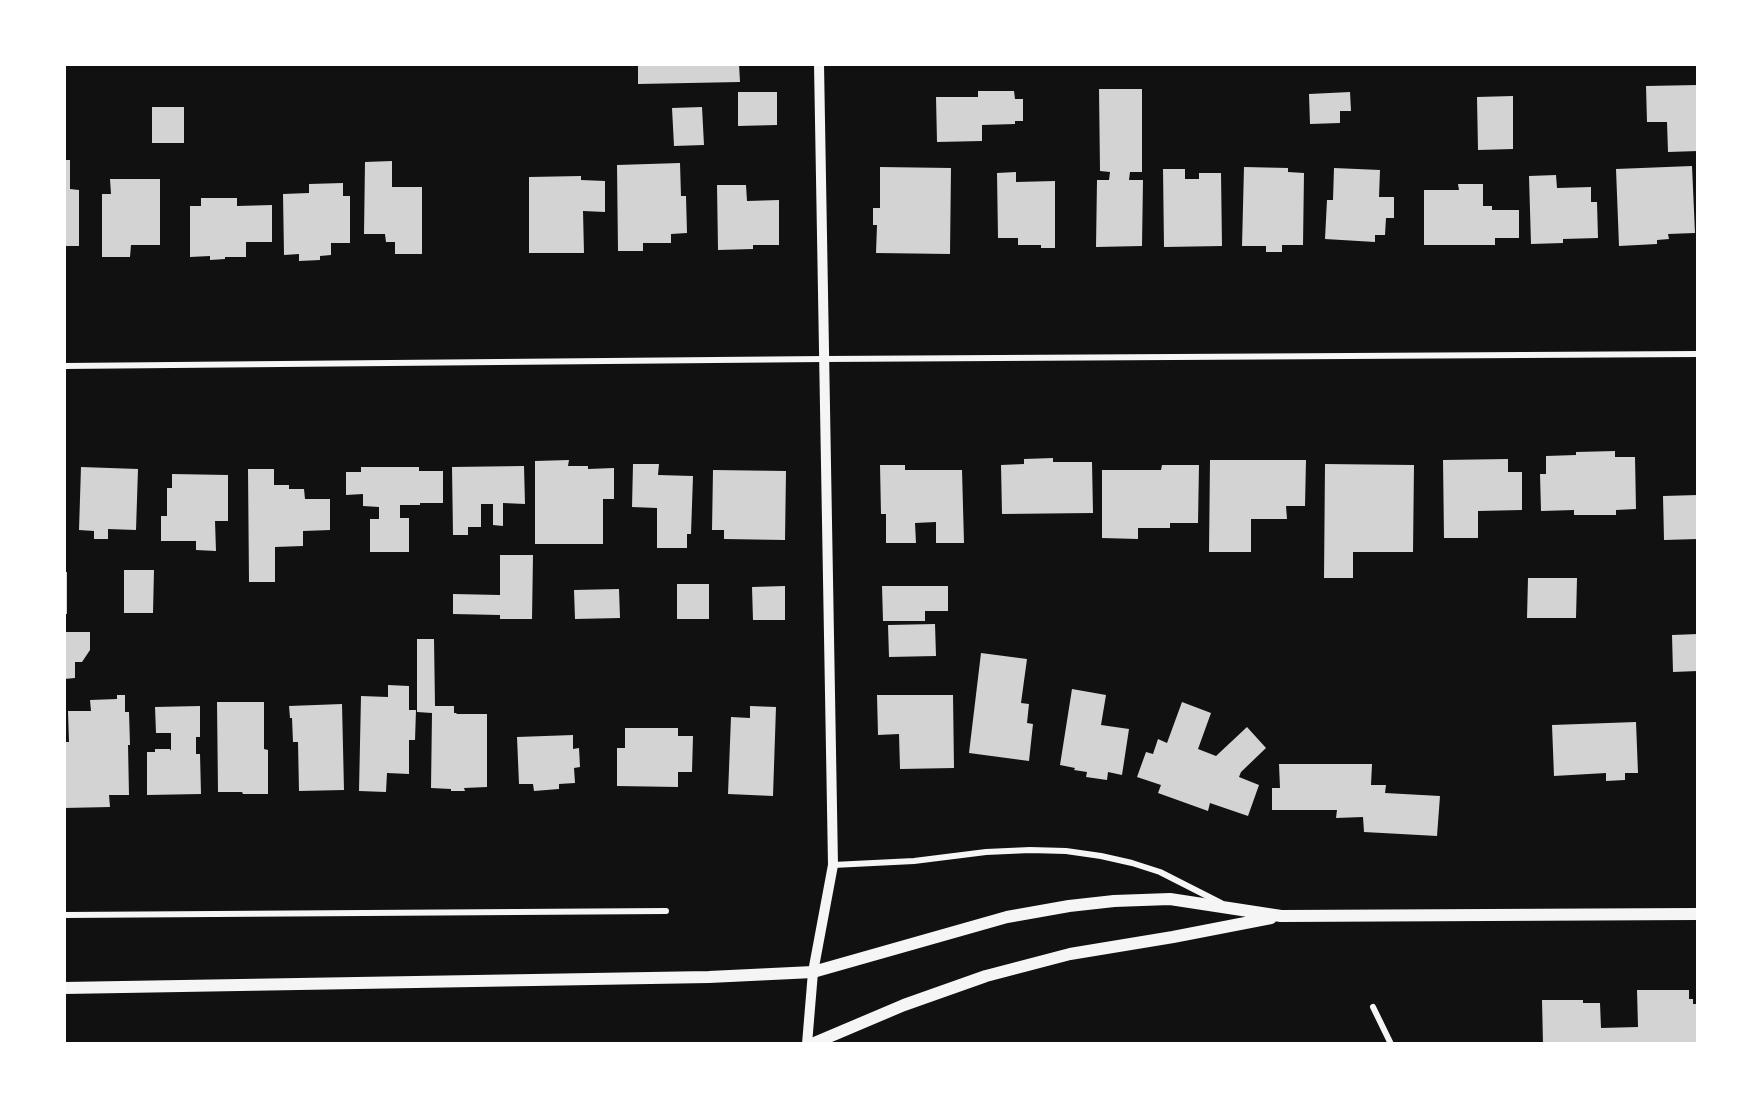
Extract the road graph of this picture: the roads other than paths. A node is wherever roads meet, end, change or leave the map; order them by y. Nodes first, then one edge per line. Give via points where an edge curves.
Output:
1 (819, 64) edge
2 (1698, 354) edge
3 (824, 359) junction
4 (64, 366) edge
5 (833, 865) junction
6 (1233, 909) junction
7 (666, 911) dead end
8 (1698, 914) edge
9 (64, 915) edge
10 (1281, 916) junction
11 (813, 972) junction
12 (64, 988) edge
13 (1373, 1007) dead end
14 (809, 1044) edge
15 (1392, 1044) edge

1 - 3 street
2 - 3 street
3 - 4 street
3 - 5 street
5 - 6 street via 986,852 1065,850 1160,872
5 - 11 street
6 - 10 main road
6 - 11 main road via 1170,899 1069,906 1007,917
7 - 9 street
8 - 10 main road
10 - 14 main road via 1070,954 986,976
11 - 12 main road
11 - 14 street
13 - 15 street

